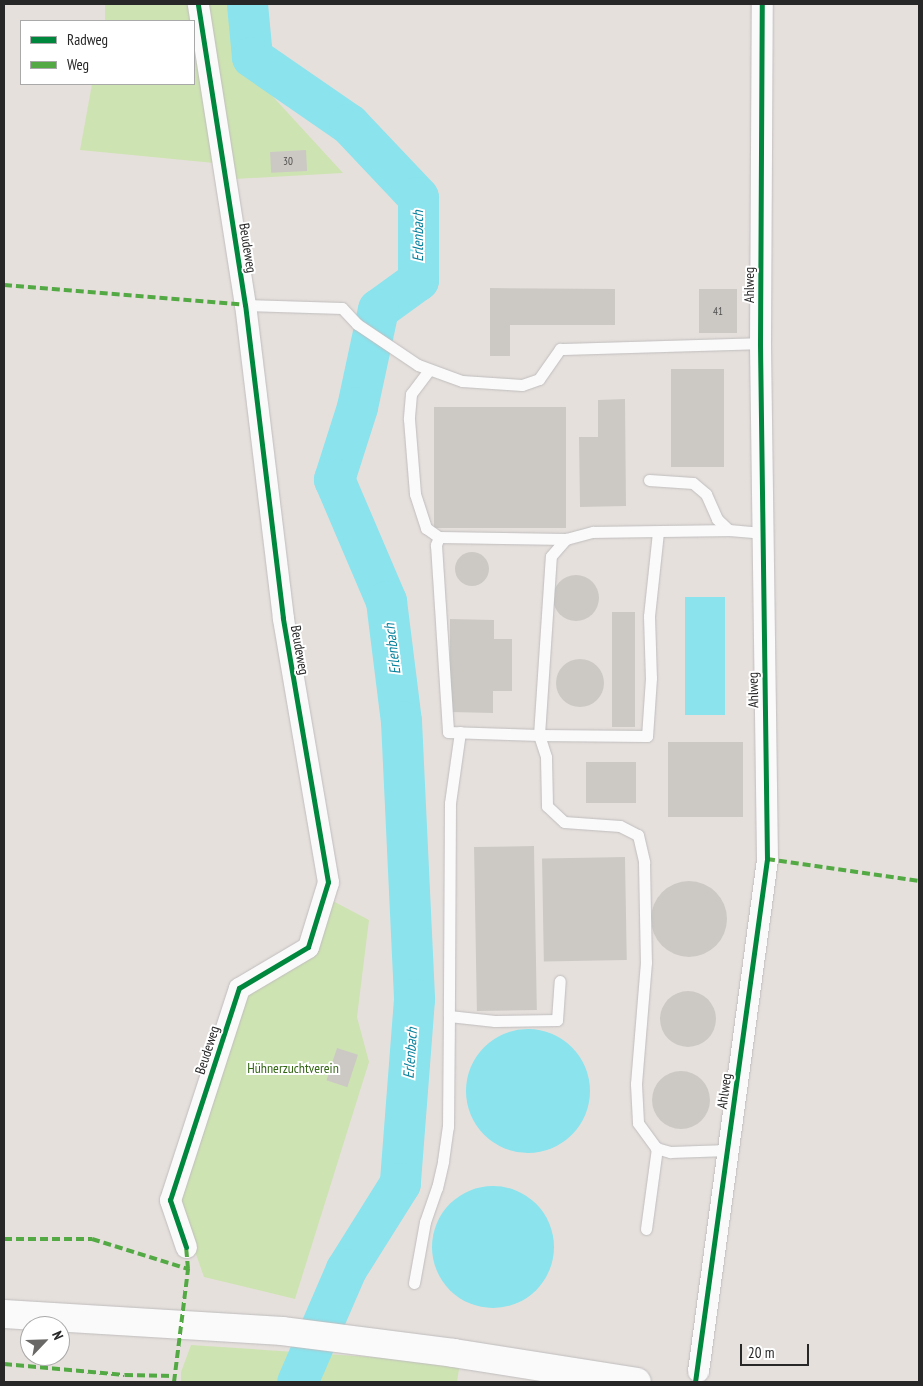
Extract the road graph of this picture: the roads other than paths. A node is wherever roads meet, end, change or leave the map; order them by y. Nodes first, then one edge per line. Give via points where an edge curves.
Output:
1 (198, 4) edge
2 (762, 4) edge
3 (245, 305) junction
4 (760, 343) junction
5 (429, 370) junction
6 (649, 480) dead end
7 (729, 530) junction
8 (658, 532) junction
9 (762, 533) junction
10 (439, 537) junction
11 (566, 539) junction
12 (460, 732) junction
13 (539, 735) junction
14 (560, 981) dead end
15 (449, 1016) junction
16 (657, 1148) junction
17 (728, 1150) junction
18 (646, 1229) dead end
19 (186, 1248) dead end
20 (414, 1282) dead end
21 (17, 1315) edge
22 (696, 1377) edge
23 (637, 1382) edge

1 - 3 street, Beudeweg
2 - 4 street, Ahlweg
3 - 5 lane via 342,308 357,324 418,366
3 - 19 street, Beudeweg via 283,618 328,882 308,947 239,988 170,1200
4 - 5 lane via 560,349 538,379 522,385 462,381
4 - 9 street, Ahlweg
5 - 10 lane via 411,394 409,420 415,494 426,528
6 - 7 lane via 693,483 706,494 717,519
7 - 8 lane
7 - 9 lane
8 - 11 lane via 593,532
8 - 13 lane via 649,616 651,678 647,736
9 - 17 street, Ahlweg via 767,859
10 - 11 lane
10 - 12 lane via 436,546 448,732
11 - 13 lane via 551,556
12 - 13 lane
12 - 15 lane via 450,803
13 - 16 lane via 546,757 547,806 564,822 620,826 638,835 644,862 646,962 636,1084 638,1123
14 - 15 lane via 557,1020 495,1021
15 - 20 lane via 448,1127
16 - 17 lane via 670,1152
16 - 18 lane
17 - 22 street, Ahlweg
21 - 23 main road via 282,1332 464,1355

